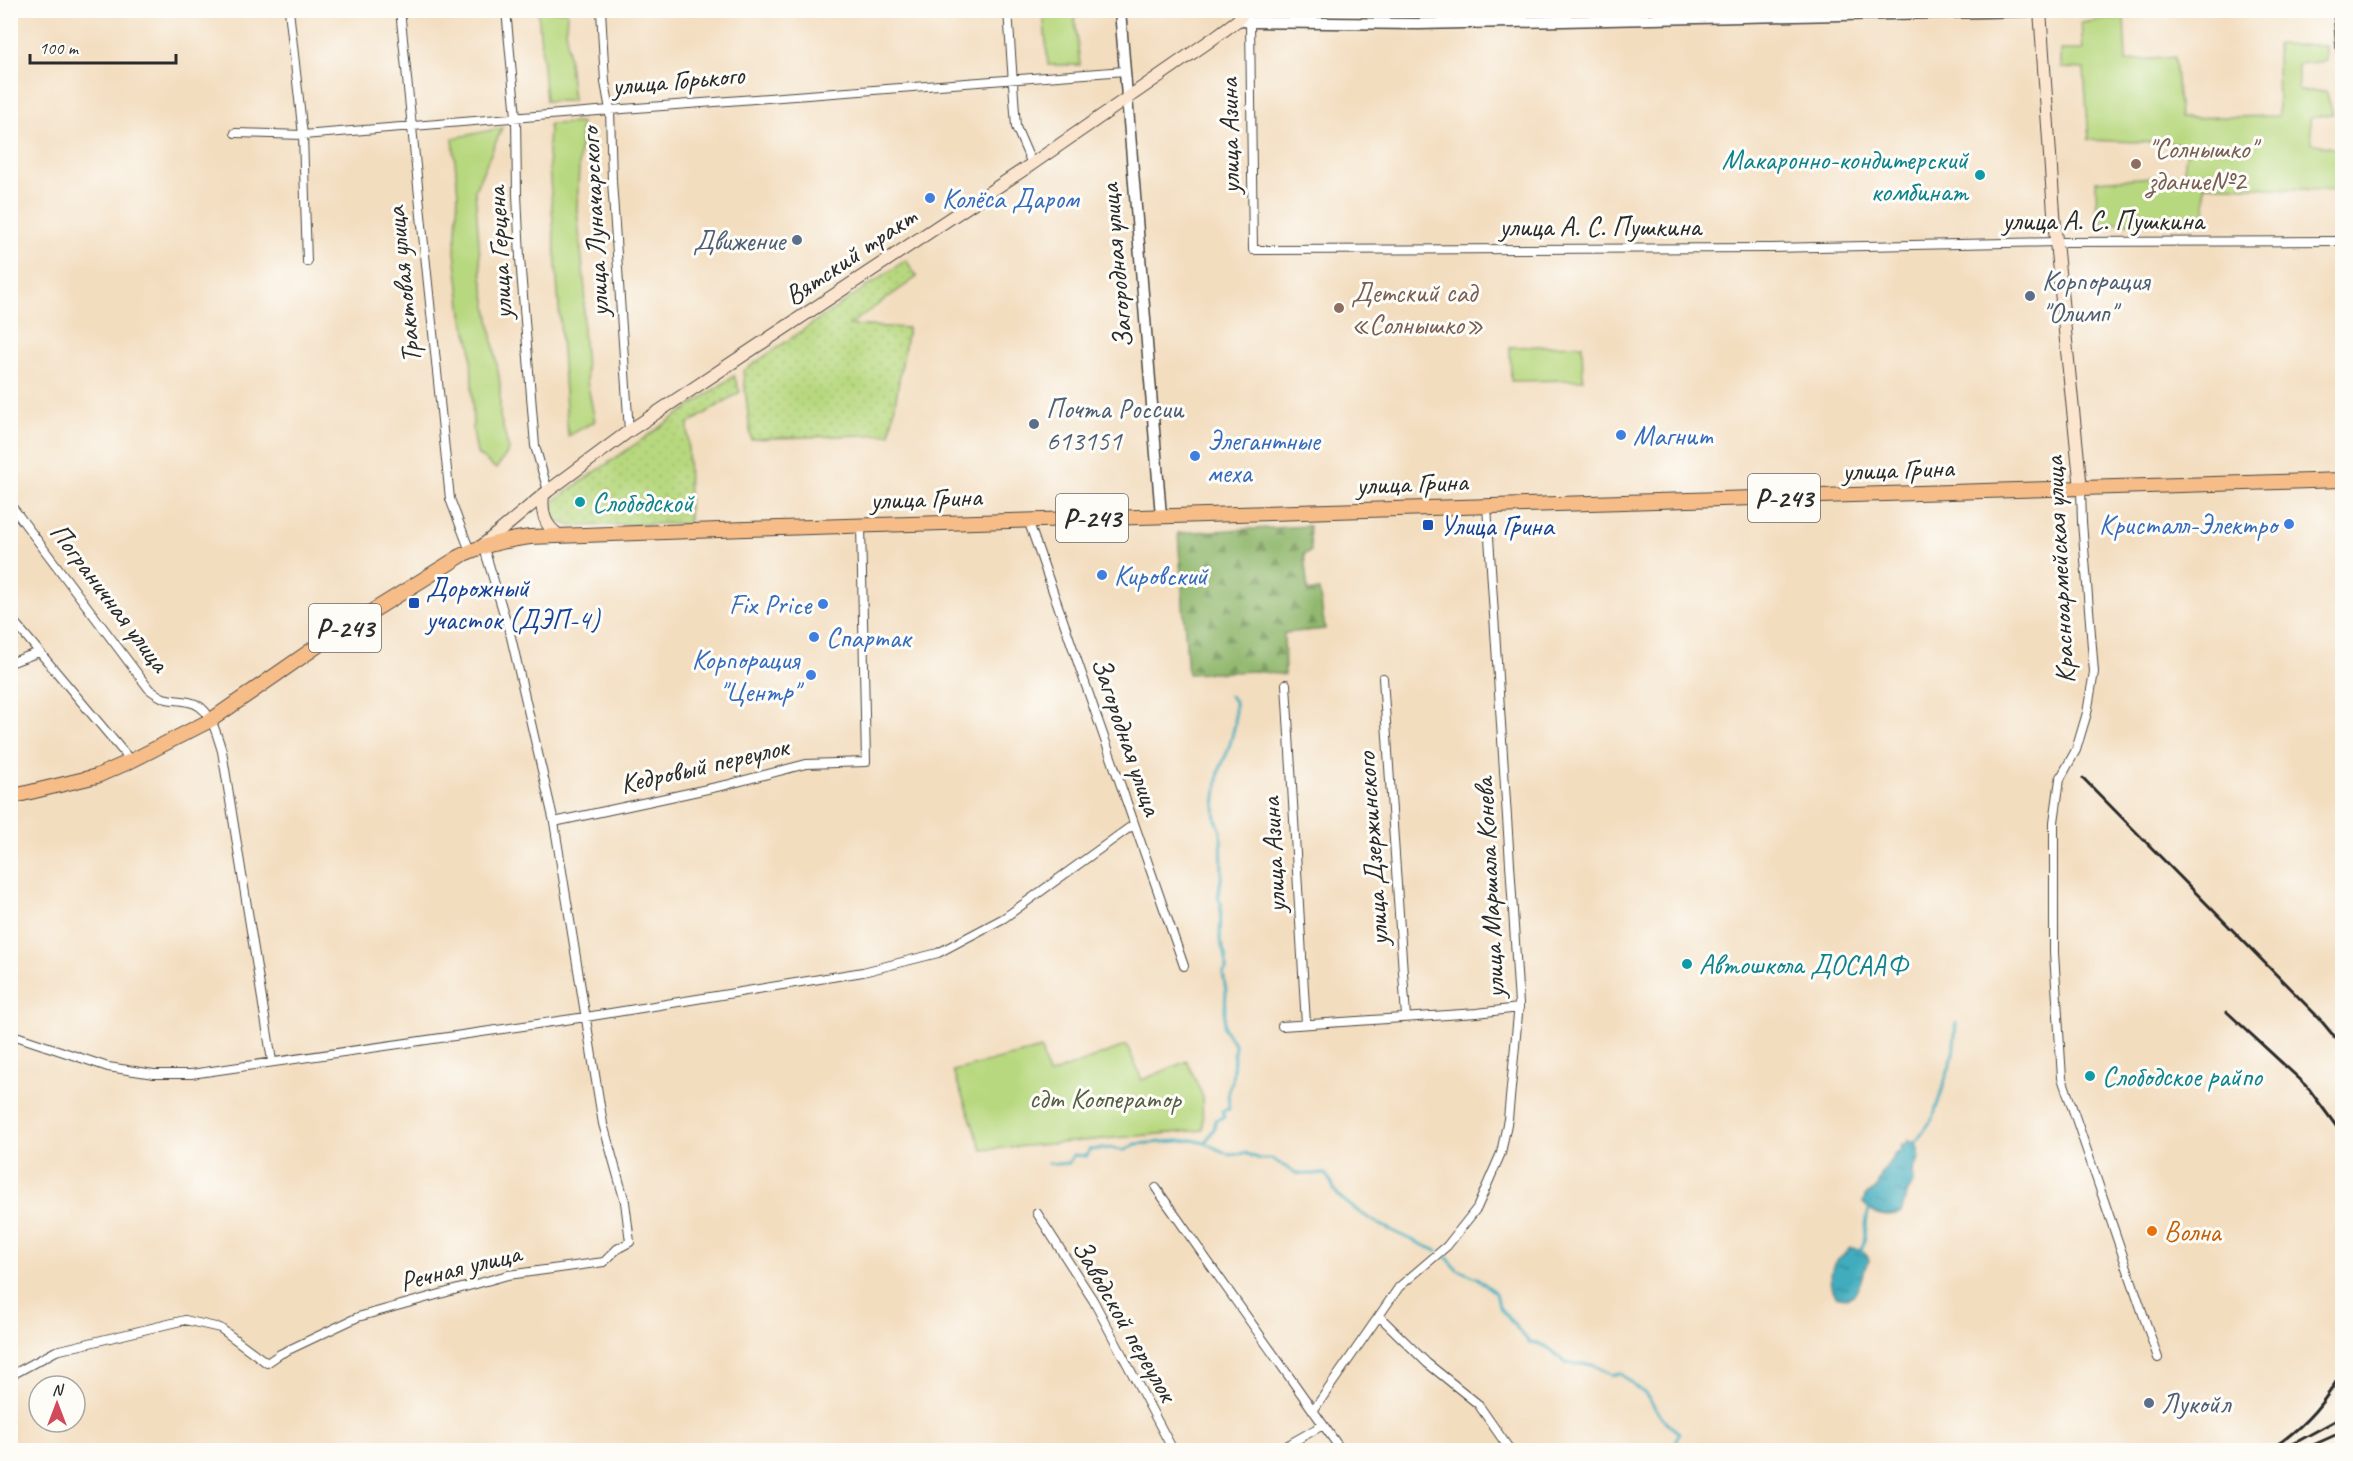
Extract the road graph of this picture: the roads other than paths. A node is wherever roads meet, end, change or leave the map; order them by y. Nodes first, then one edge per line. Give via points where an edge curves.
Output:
1 (289, 10) edge
2 (400, 10) edge
3 (506, 10) edge
4 (601, 10) edge
5 (1008, 10) edge
6 (1120, 10) edge
7 (2071, 10) edge
8 (2337, 10) edge
9 (2040, 11) edge
10 (1809, 13) edge
11 (1244, 17) edge
12 (2343, 66) edge
13 (1125, 71) junction
14 (1012, 78) junction
15 (1126, 98) junction
16 (610, 110) junction
17 (516, 117) junction
18 (413, 128) junction
19 (235, 133) dead end
20 (303, 135) junction
21 (1032, 164) junction
22 (2343, 241) edge
23 (2056, 242) junction
24 (1253, 250) joint
25 (307, 262) dead end
26 (629, 431) junction
27 (2343, 480) edge
28 (2081, 489) junction
29 (545, 493) junction
30 (10, 504) edge
31 (1487, 506) junction
32 (1161, 516) junction
33 (1028, 520) junction
34 (861, 526) junction
35 (560, 536) junction
36 (477, 548) junction
37 (10, 617) edge
38 (39, 652) junction
39 (10, 663) edge
40 (1383, 678) dead end
41 (1286, 684) dead end
42 (211, 720) junction
43 (131, 761) junction
44 (10, 797) edge
45 (554, 822) junction
46 (1133, 825) junction
47 (1184, 966) dead end
48 (1519, 1008) junction
49 (586, 1017) junction
50 (1406, 1017) junction
51 (1306, 1024) junction
52 (1282, 1026) dead end
53 (10, 1034) edge
54 (272, 1061) junction
55 (1156, 1188) dead end
56 (1037, 1213) dead end
57 (1379, 1316) junction
58 (2158, 1358) dead end
59 (10, 1376) edge
60 (1313, 1411) junction
61 (1323, 1425) junction
62 (1173, 1450) edge
63 (1279, 1450) edge
64 (1341, 1450) edge
65 (1510, 1450) edge

1 - 20 street
2 - 18 street, Трактовая улица
3 - 17 street, улица Герцена
4 - 16 street, улица Луначарского
5 - 14 street
6 - 13 street, Загородная улица
7 - 9 street
8 - 12 street
9 - 10 street
9 - 23 main road, Красноармейская улица
10 - 11 street via 1418,24
11 - 15 main road, Вятский тракт
11 - 24 street, улица Азина
13 - 14 street, улица Горького
13 - 15 street, Загородная улица
14 - 16 street, улица Горького
14 - 21 street via 1016,127
15 - 21 main road, Вятский тракт
15 - 32 street, Загородная улица
16 - 17 street, улица Горького
16 - 26 street, улица Луначарского
17 - 18 street, улица Горького
17 - 29 street, улица Герцена via 520,258 535,446
18 - 20 street, улица Горького
18 - 36 street, Трактовая улица via 450,499
19 - 20 street, улица Горького
20 - 25 street
21 - 26 main road, Вятский тракт
22 - 23 street, улица А. С. Пушкина
23 - 24 street, улица А. С. Пушкина via 1770,248
23 - 28 main road, Красноармейская улица
26 - 29 main road, Вятский тракт
27 - 28 highway, улица Грина / Р-243
28 - 31 highway, улица Грина / Р-243
28 - 58 street, Красноармейская улица via 2094,672 2076,750 2061,779 2054,822 2054,953 2062,1078
29 - 35 main road via 544,519 552,532
29 - 36 main road, Вятский тракт
30 - 42 street, Пограничная улица via 149,689 164,700 201,706
31 - 32 highway, улица Грина / Р-243
31 - 48 street, улица Маршала Конева
32 - 33 highway, улица Грина / Р-243
33 - 34 highway, улица Грина / Р-243
33 - 46 street, Загородная улица
34 - 35 highway, улица Грина / Р-243
34 - 45 street, Кедровый переулок via 866,762 806,764
35 - 36 highway, улица Грина / Р-243 via 530,537
36 - 42 highway, Р-243 via 326,640
36 - 45 street via 512,638
37 - 38 street
38 - 39 street
38 - 43 street
40 - 50 street, улица Дзержинского
41 - 51 street, улица Азина
42 - 43 highway, Р-243
42 - 54 street via 222,751
43 - 44 highway, Р-243 via 97,776
45 - 49 street
46 - 47 street, Загородная улица
46 - 49 street via 1004,918 938,953 863,972
48 - 50 street
48 - 57 street, улица Маршала Конева via 1502,1153 1477,1209 1441,1251 1399,1287
49 - 54 street
49 - 59 street, Речная улица via 603,1124 625,1202 630,1242 604,1262 508,1275 358,1317 267,1364 220,1328 185,1320 56,1351
50 - 51 street
51 - 52 street
53 - 54 street via 108,1067 154,1074 191,1074
55 - 60 street
56 - 62 street, Заводской переулок via 1092,1300
57 - 60 street, улица Маршала Конева
57 - 65 street via 1427,1363 1478,1404
60 - 61 street
61 - 63 street
61 - 64 street

